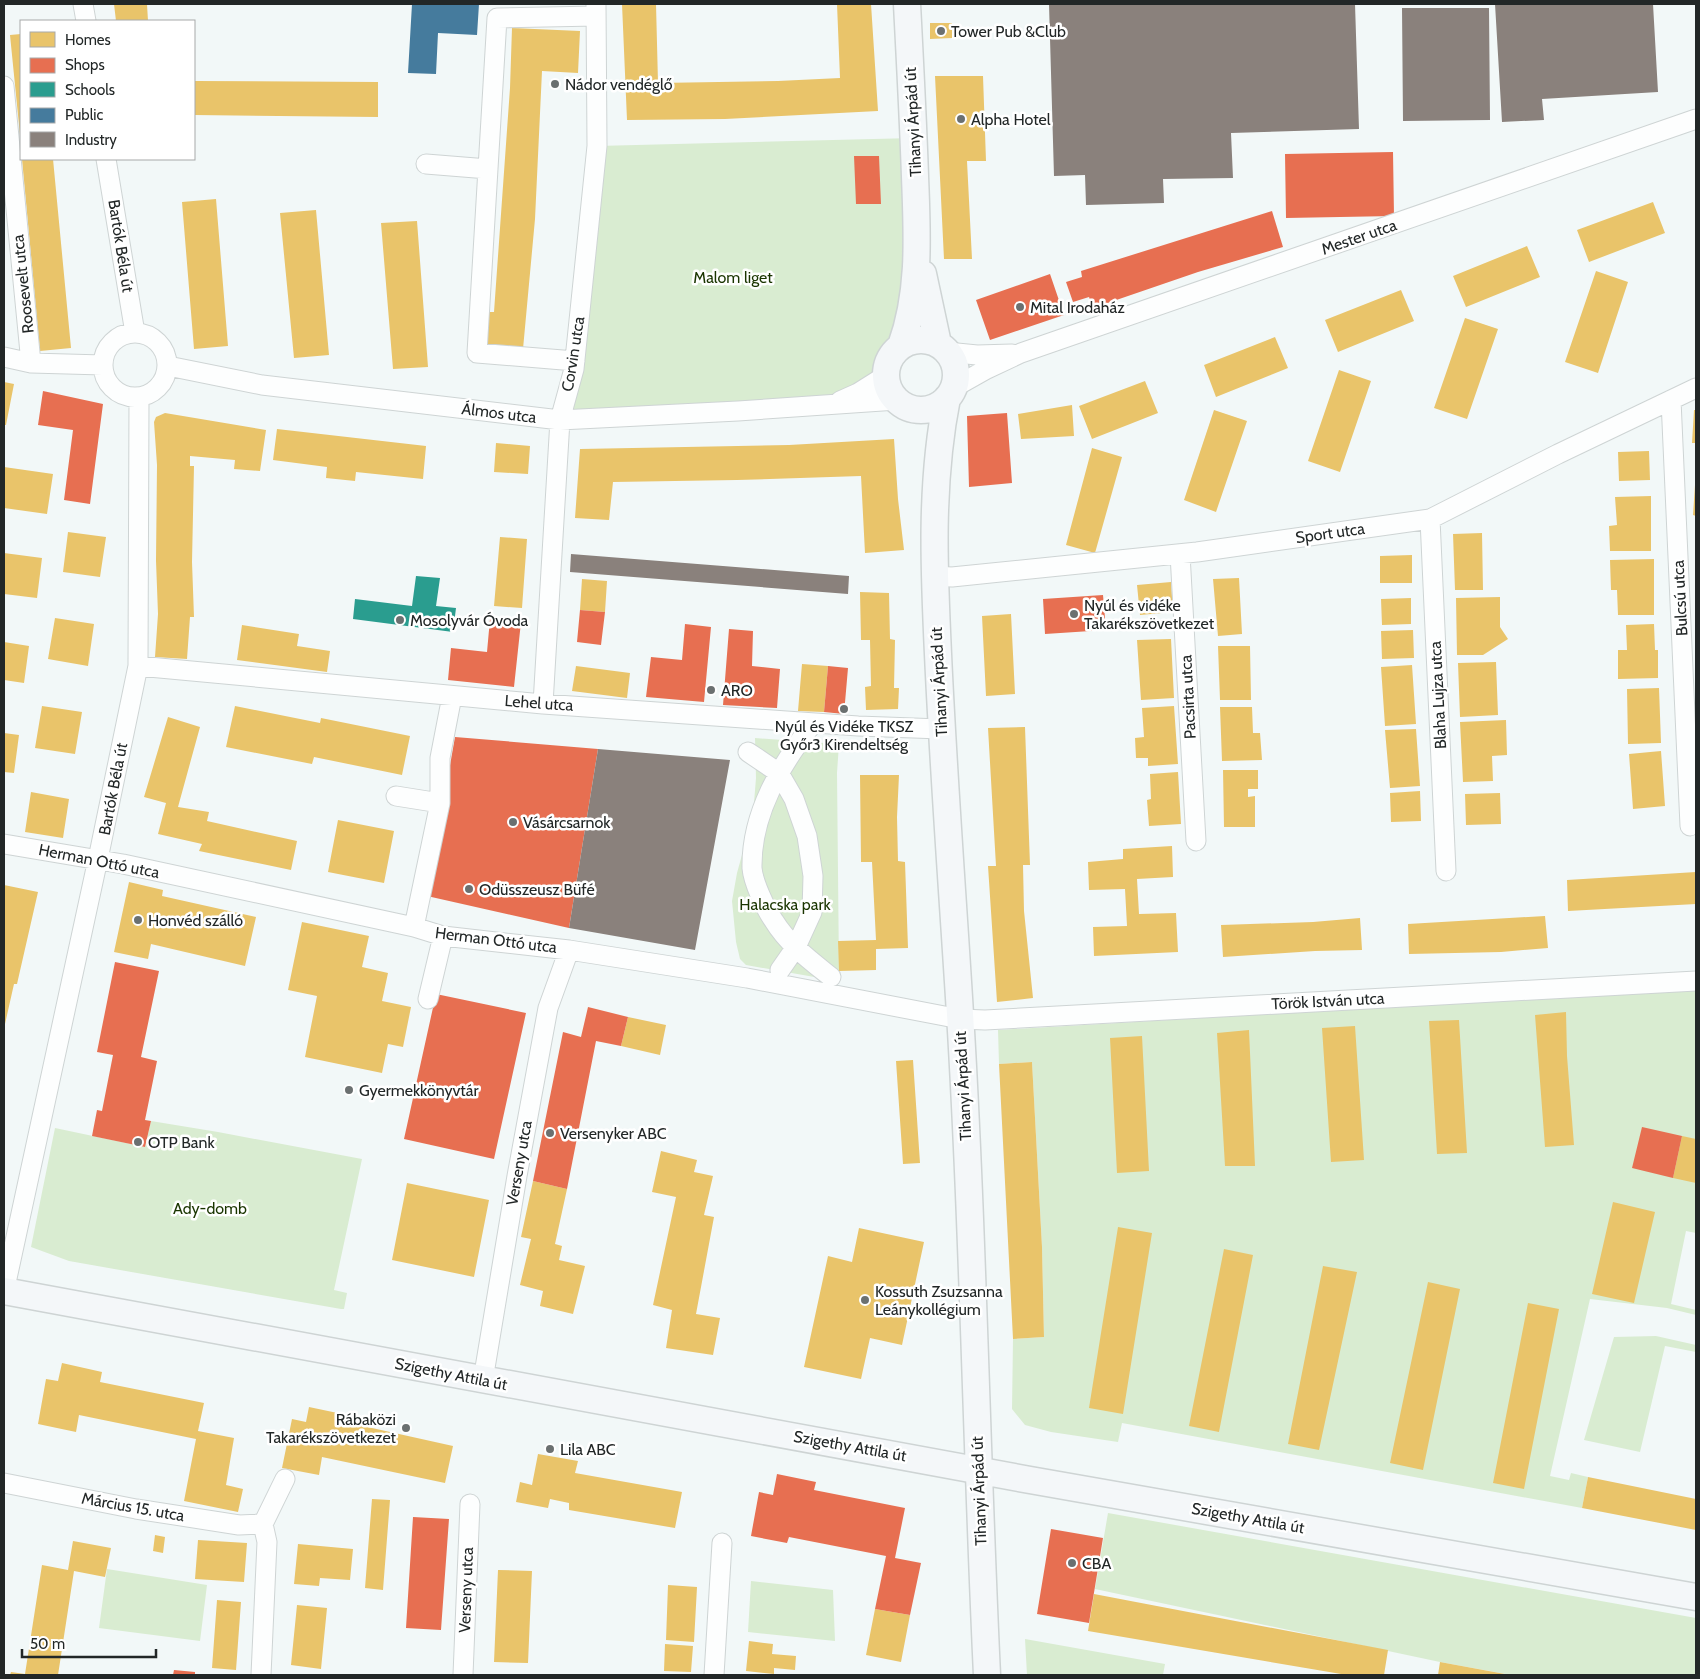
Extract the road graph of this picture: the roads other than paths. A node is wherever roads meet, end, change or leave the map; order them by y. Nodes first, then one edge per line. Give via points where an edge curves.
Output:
1 (83, 4) edge
2 (907, 4) edge
3 (596, 10) edge
4 (86, 20) edge
5 (4, 86) edge
6 (1696, 119) edge
7 (106, 160) edge
8 (426, 164) dead end
9 (488, 169) junction
10 (918, 241) junction
11 (135, 333) junction
12 (901, 346) junction
13 (943, 348) junction
14 (1021, 353) junction
15 (4, 357) edge
16 (575, 361) junction
17 (31, 363) junction
18 (103, 365) junction
19 (168, 366) junction
20 (885, 376) junction
21 (1696, 388) edge
22 (950, 393) junction
23 (139, 398) junction
24 (1670, 400) junction
25 (832, 405) junction
26 (906, 405) junction
27 (560, 420) junction
28 (934, 498) junction
29 (1430, 520) junction
30 (1180, 554) junction
31 (934, 576) junction
32 (138, 666) junction
33 (452, 696) junction
34 (543, 704) junction
35 (814, 723) junction
36 (941, 729) junction
37 (748, 752) dead end
38 (779, 773) junction
39 (396, 796) dead end
40 (440, 803) junction
41 (1690, 826) dead end
42 (1196, 841) dead end
43 (4, 844) edge
44 (98, 859) junction
45 (1446, 871) dead end
46 (414, 928) junction
47 (443, 936) junction
48 (796, 947) junction
49 (570, 950) junction
50 (780, 970) dead end
51 (831, 977) dead end
52 (1696, 981) edge
53 (428, 999) dead end
54 (960, 1020) junction
55 (4, 1292) edge
56 (483, 1380) junction
57 (978, 1470) junction
58 (285, 1479) dead end
59 (4, 1483) edge
60 (470, 1504) dead end
61 (263, 1524) junction
62 (722, 1543) dead end
63 (1696, 1597) edge
64 (261, 1675) edge
65 (463, 1675) edge
66 (714, 1675) edge
67 (987, 1675) edge

1 - 4 street
2 - 10 street, Tihanyi Árpád út
3 - 9 street via 496,18
3 - 16 street, Corvin utca via 597,146
5 - 17 street, Roosevelt utca
6 - 14 street, Mester utca
7 - 11 street, Bartók Béla út
8 - 9 street
9 - 16 street via 476,353
10 - 12 street, Tihanyi Árpád út via 913,294
10 - 13 street, Tihanyi Árpád út via 926,290
11 - 18 street via 112,343
11 - 19 street via 154,339 164,351
12 - 13 street via 919,340
12 - 20 street, Tihanyi Árpád út via 889,359
13 - 14 street, Mester utca via 978,355
13 - 22 street, Tihanyi Árpád út via 955,369
14 - 22 street, Mester utca via 974,376
15 - 17 street
16 - 27 street, Corvin utca
17 - 18 street
18 - 23 street via 104,374 114,390
19 - 23 street via 162,384
19 - 27 street, Álmos utca via 262,385
20 - 25 street, Álmos utca
20 - 26 street, Tihanyi Árpád út via 889,389
21 - 24 street, Sport utca
22 - 26 street via 932,408
22 - 28 street, Tihanyi Árpád út
23 - 32 street, Bartók Béla út
24 - 29 street, Sport utca
24 - 41 street, Bulcsú utca
25 - 26 street, Álmos utca
25 - 27 street, Álmos utca
26 - 28 street, Tihanyi Árpád út via 924,429
27 - 34 street, Corvin utca
28 - 31 street, Tihanyi Árpád út
29 - 30 street, Sport utca
29 - 45 street, Blaha Lujza utca
30 - 31 street, Sport utca via 952,577
30 - 42 street, Pacsirta utca
31 - 36 street, Tihanyi Árpád út
32 - 33 street, Lehel utca
32 - 44 street, Bartók Béla út
33 - 34 street, Lehel utca
33 - 40 street via 440,758
34 - 35 street, Lehel utca
35 - 36 street, Lehel utca
35 - 38 street
36 - 54 street, Tihanyi Árpád út
37 - 38 street
38 - 48 street via 794,799 807,836 813,876 812,912
38 - 48 street via 762,812 752,870 774,922
39 - 40 street
40 - 46 street
43 - 44 street, Herman Ottó utca
44 - 46 street, Herman Ottó utca
44 - 55 street, Bartók Béla út
46 - 47 street, Herman Ottó utca
47 - 49 street, Herman Ottó utca
47 - 53 street
48 - 50 street
48 - 51 street
49 - 54 street, Herman Ottó utca via 747,978
49 - 56 street, Verseny utca via 548,1008 516,1176
52 - 54 street, Török István utca
54 - 57 street, Tihanyi Árpád út
55 - 56 street, Szigethy Attila út
56 - 57 street, Szigethy Attila út
57 - 63 street, Szigethy Attila út
57 - 67 street, Tihanyi Árpád út
58 - 61 street
59 - 61 street, Március 15. utca via 136,1509 239,1525
60 - 65 street, Verseny utca
61 - 64 street via 267,1542
62 - 66 street

